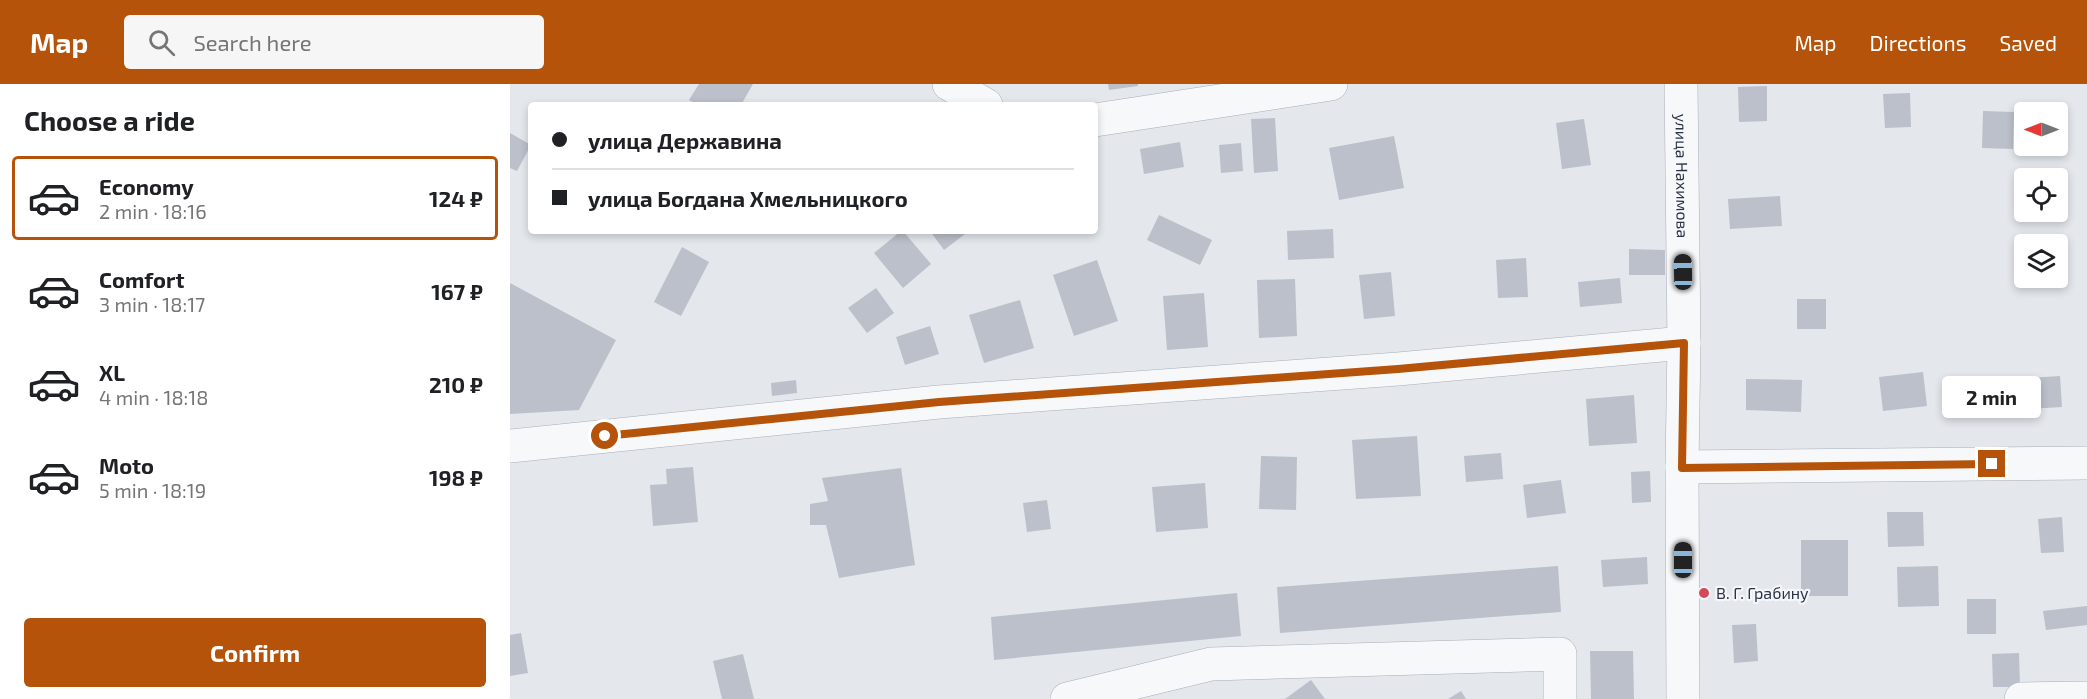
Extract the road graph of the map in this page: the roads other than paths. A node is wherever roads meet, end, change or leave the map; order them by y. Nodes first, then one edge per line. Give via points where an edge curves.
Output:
1 (949, 84) edge
2 (1331, 84) edge
3 (1680, 84) edge
4 (981, 102) edge
5 (1098, 120) edge
6 (1684, 343) junction
7 (510, 446) edge
8 (2087, 464) edge
9 (1682, 468) junction
10 (2087, 698) edge
11 (1067, 699) edge
12 (1560, 699) edge
13 (1683, 699) edge
14 (2021, 699) edge

1 - 4 street
2 - 5 street
3 - 6 street, улица Нахимова
6 - 7 street via 1398,369 939,402
6 - 9 street, улица Нахимова
8 - 9 street
9 - 13 street, улица Нахимова
10 - 14 street
11 - 12 street via 1211,664 1560,654

